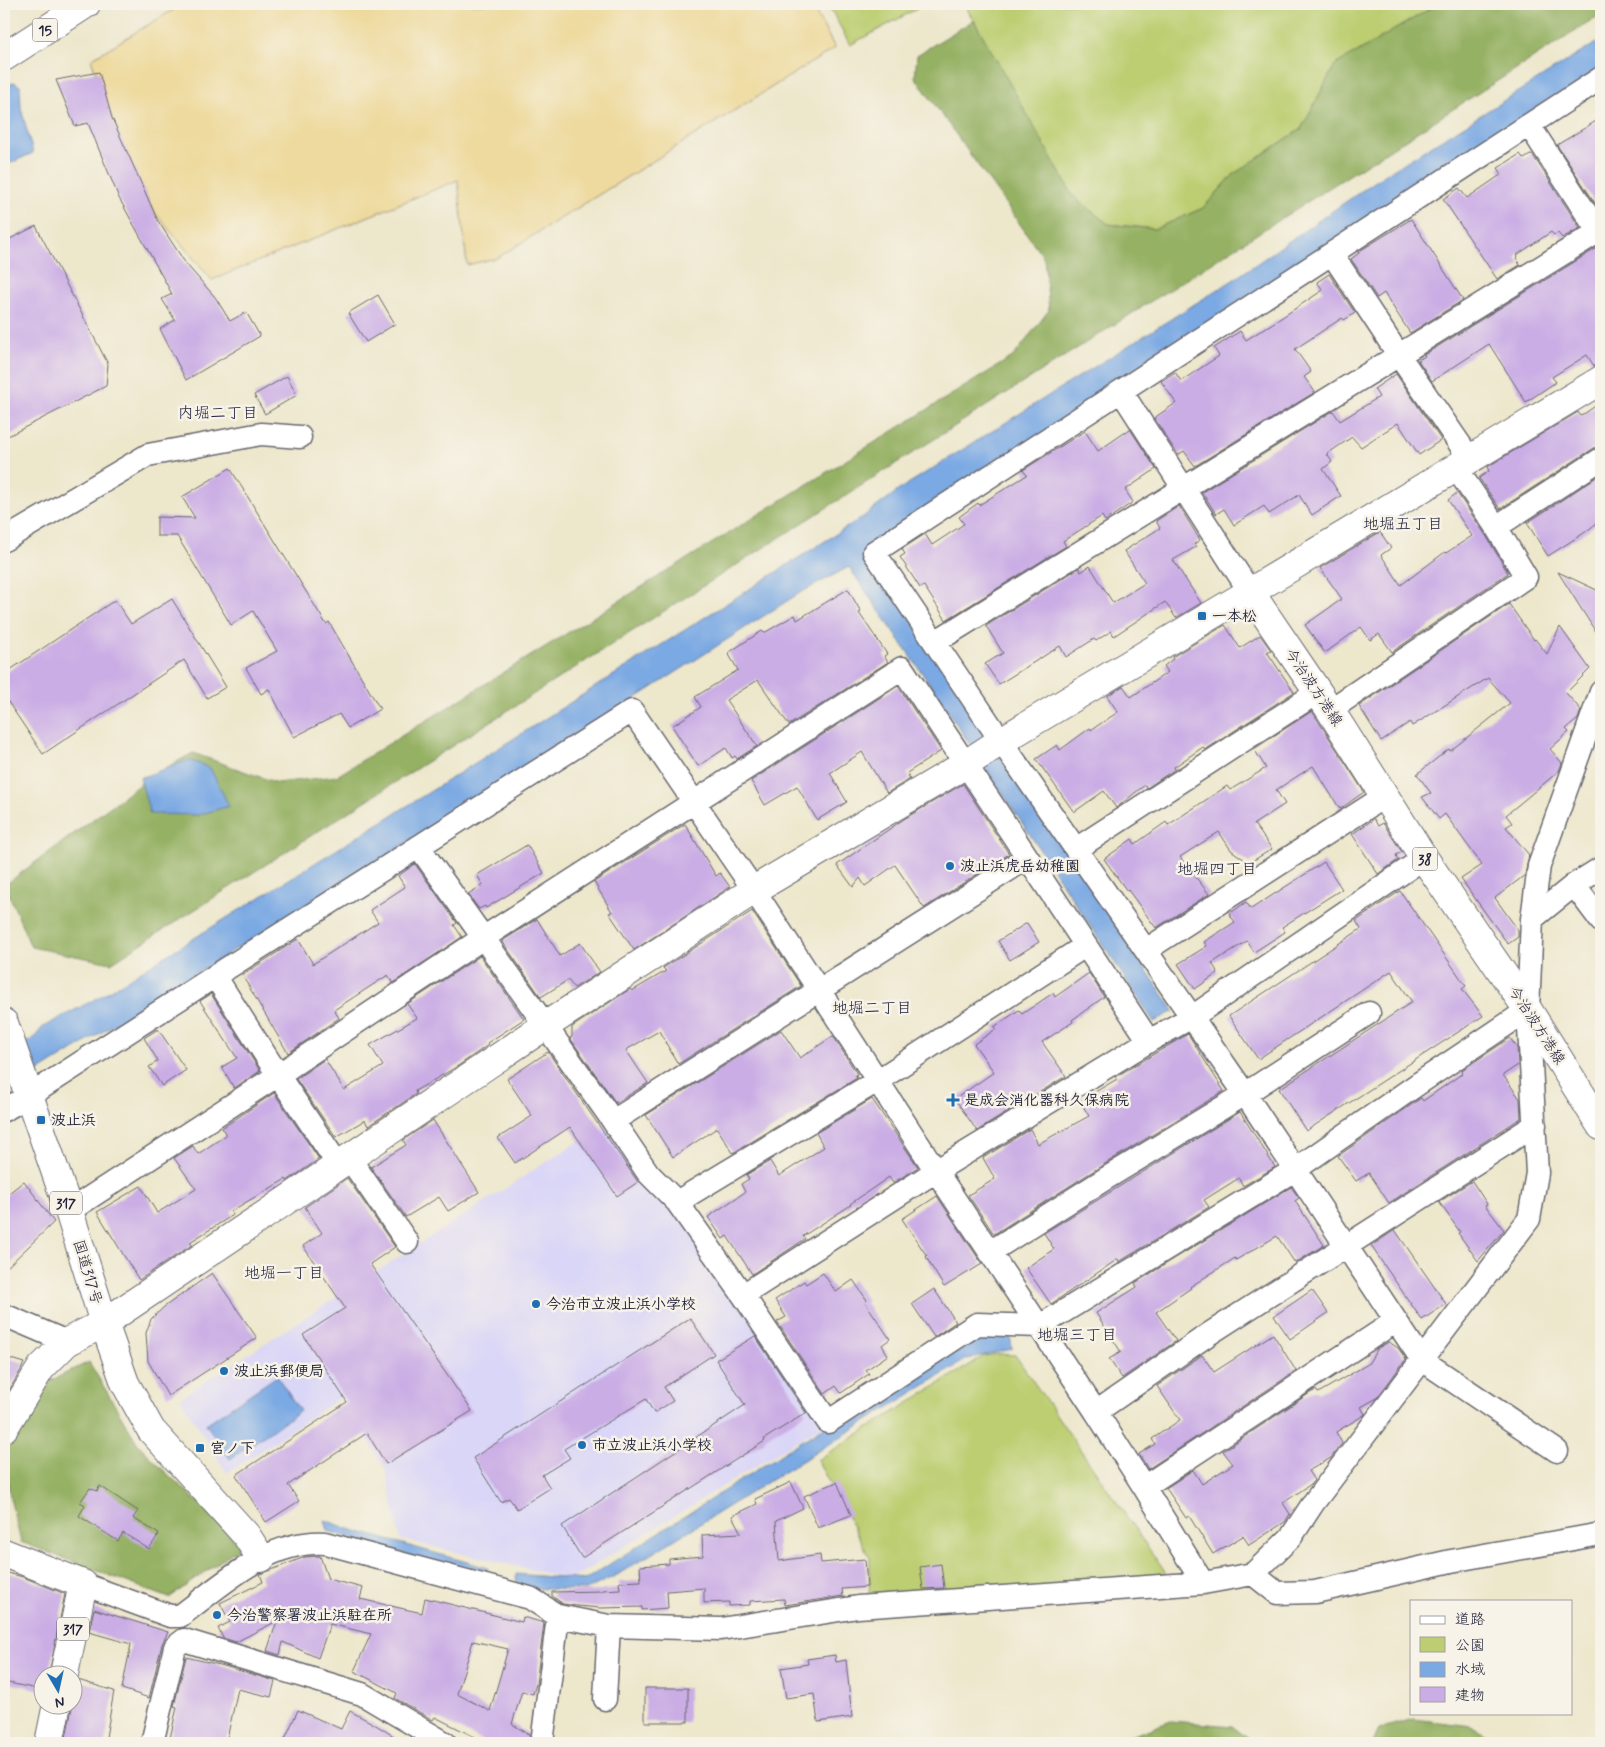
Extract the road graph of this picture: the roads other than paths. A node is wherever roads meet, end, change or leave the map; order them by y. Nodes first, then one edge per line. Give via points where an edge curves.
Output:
1 (86, 4) edge
2 (4, 57) edge
3 (1601, 78) edge
4 (1529, 125) junction
5 (1600, 233) edge
6 (1332, 254) junction
7 (1398, 354) junction
8 (1601, 380) edge
9 (1121, 391) junction
10 (300, 437) dead end
11 (1601, 459) edge
12 (1463, 463) junction
13 (1183, 489) junction
14 (1496, 527) junction
15 (4, 540) edge
16 (1250, 592) junction
17 (934, 642) junction
18 (1601, 692) edge
19 (1324, 701) junction
20 (1001, 741) junction
21 (966, 764) junction
22 (1385, 796) junction
23 (694, 803) junction
24 (419, 847) junction
25 (1076, 849) junction
26 (1027, 858) junction
27 (1424, 858) junction
28 (1601, 868) edge
29 (1574, 885) junction
30 (754, 890) junction
31 (1532, 919) junction
32 (1601, 922) edge
33 (483, 938) junction
34 (1085, 946) junction
35 (1146, 950) junction
36 (215, 976) junction
37 (819, 990) junction
38 (1528, 1010) junction
39 (1369, 1013) dead end
40 (1192, 1017) junction
41 (545, 1026) junction
42 (8, 1034) edge
43 (1148, 1041) junction
44 (278, 1075) junction
45 (878, 1081) junction
46 (27, 1090) junction
47 (1245, 1094) junction
48 (4, 1110) edge
49 (613, 1121) junction
50 (1535, 1125) junction
51 (1601, 1126) edge
52 (345, 1163) junction
53 (1296, 1169) junction
54 (936, 1171) junction
55 (677, 1202) junction
56 (69, 1211) junction
57 (407, 1242) dead end
58 (1346, 1246) junction
59 (990, 1252) junction
60 (743, 1295) junction
61 (4, 1315) edge
62 (1396, 1321) junction
63 (104, 1323) junction
64 (1040, 1326) junction
65 (67, 1342) junction
66 (1422, 1360) junction
67 (1096, 1412) junction
68 (4, 1428) edge
69 (1557, 1451) dead end
70 (1144, 1487) junction
71 (1601, 1534) edge
72 (4, 1553) edge
73 (261, 1558) junction
74 (1253, 1574) junction
75 (1203, 1583) junction
76 (83, 1584) junction
77 (180, 1616) junction
78 (558, 1616) junction
79 (609, 1626) junction
80 (184, 1640) junction
81 (66, 1664) edge
82 (605, 1699) dead end
83 (55, 1714) edge
84 (544, 1742) edge
85 (49, 1743) edge
86 (152, 1743) edge
87 (445, 1743) edge

1 - 2 main road, 15
3 - 4 street
4 - 5 street
4 - 6 street
5 - 7 street
6 - 7 street
6 - 9 street
7 - 12 street
7 - 13 street
8 - 12 main road
9 - 13 street
9 - 17 street via 874,552
10 - 15 street via 261,434 148,455
11 - 14 street
12 - 14 street
12 - 16 main road
13 - 16 street
13 - 17 street
14 - 19 street via 1526,577
16 - 19 main road, 今治波方港線 / 38
16 - 20 main road
17 - 20 street
18 - 31 street via 1539,866
19 - 22 main road, 今治波方港線 / 38
19 - 25 street
20 - 21 main road
20 - 25 street
21 - 23 street via 902,668
21 - 26 street
21 - 30 main road
22 - 27 main road, 今治波方港線 / 38
22 - 35 street
23 - 24 street via 632,711
23 - 30 street
23 - 33 street
24 - 33 street
24 - 36 street
25 - 35 street
26 - 34 street
26 - 37 street
27 - 38 main road, 今治波方港線 / 38
27 - 40 street
28 - 29 street
29 - 31 street
29 - 32 street
30 - 37 street
30 - 41 main road
31 - 38 street
33 - 41 street
33 - 44 street
34 - 43 street
34 - 45 street
35 - 40 street
36 - 44 street
36 - 46 street
37 - 45 street
37 - 49 street
38 - 50 street
38 - 51 main road, 今治波方港線 / 38
38 - 53 street
39 - 47 street
40 - 43 street
40 - 47 street
41 - 49 street
41 - 52 main road
42 - 46 main road, 国道317号 / 317
43 - 54 street
44 - 52 street
44 - 56 street
45 - 54 street
45 - 55 street
46 - 48 street
46 - 56 main road, 国道317号 / 317
47 - 53 street
47 - 59 street
49 - 55 street via 648,1173
50 - 58 street
50 - 66 street via 1537,1173 1529,1218
52 - 57 street
52 - 63 main road
53 - 58 street
53 - 64 street
54 - 59 street
54 - 60 street
55 - 60 street
56 - 63 main road, 国道317号 / 317
58 - 62 street
58 - 67 street
59 - 64 street
60 - 64 street via 828,1422 977,1324
61 - 65 street
62 - 66 street
62 - 70 street
63 - 65 main road, 国道317号
63 - 73 main road via 125,1383 151,1430 246,1535
64 - 67 street
65 - 68 main road, 国道317号 via 41,1368
66 - 69 street
66 - 74 street via 1290,1537
67 - 70 street
70 - 75 street
71 - 74 street via 1451,1561 1315,1592 1277,1593
72 - 76 main road
73 - 77 street
73 - 78 street via 282,1548 310,1542 325,1543 530,1598
74 - 75 street
75 - 79 street via 858,1607 721,1629
76 - 77 street via 170,1616
76 - 81 main road, 317
77 - 80 street
78 - 79 street
78 - 84 street
79 - 82 street
80 - 86 street via 175,1647
80 - 87 street via 362,1694
83 - 85 main road

